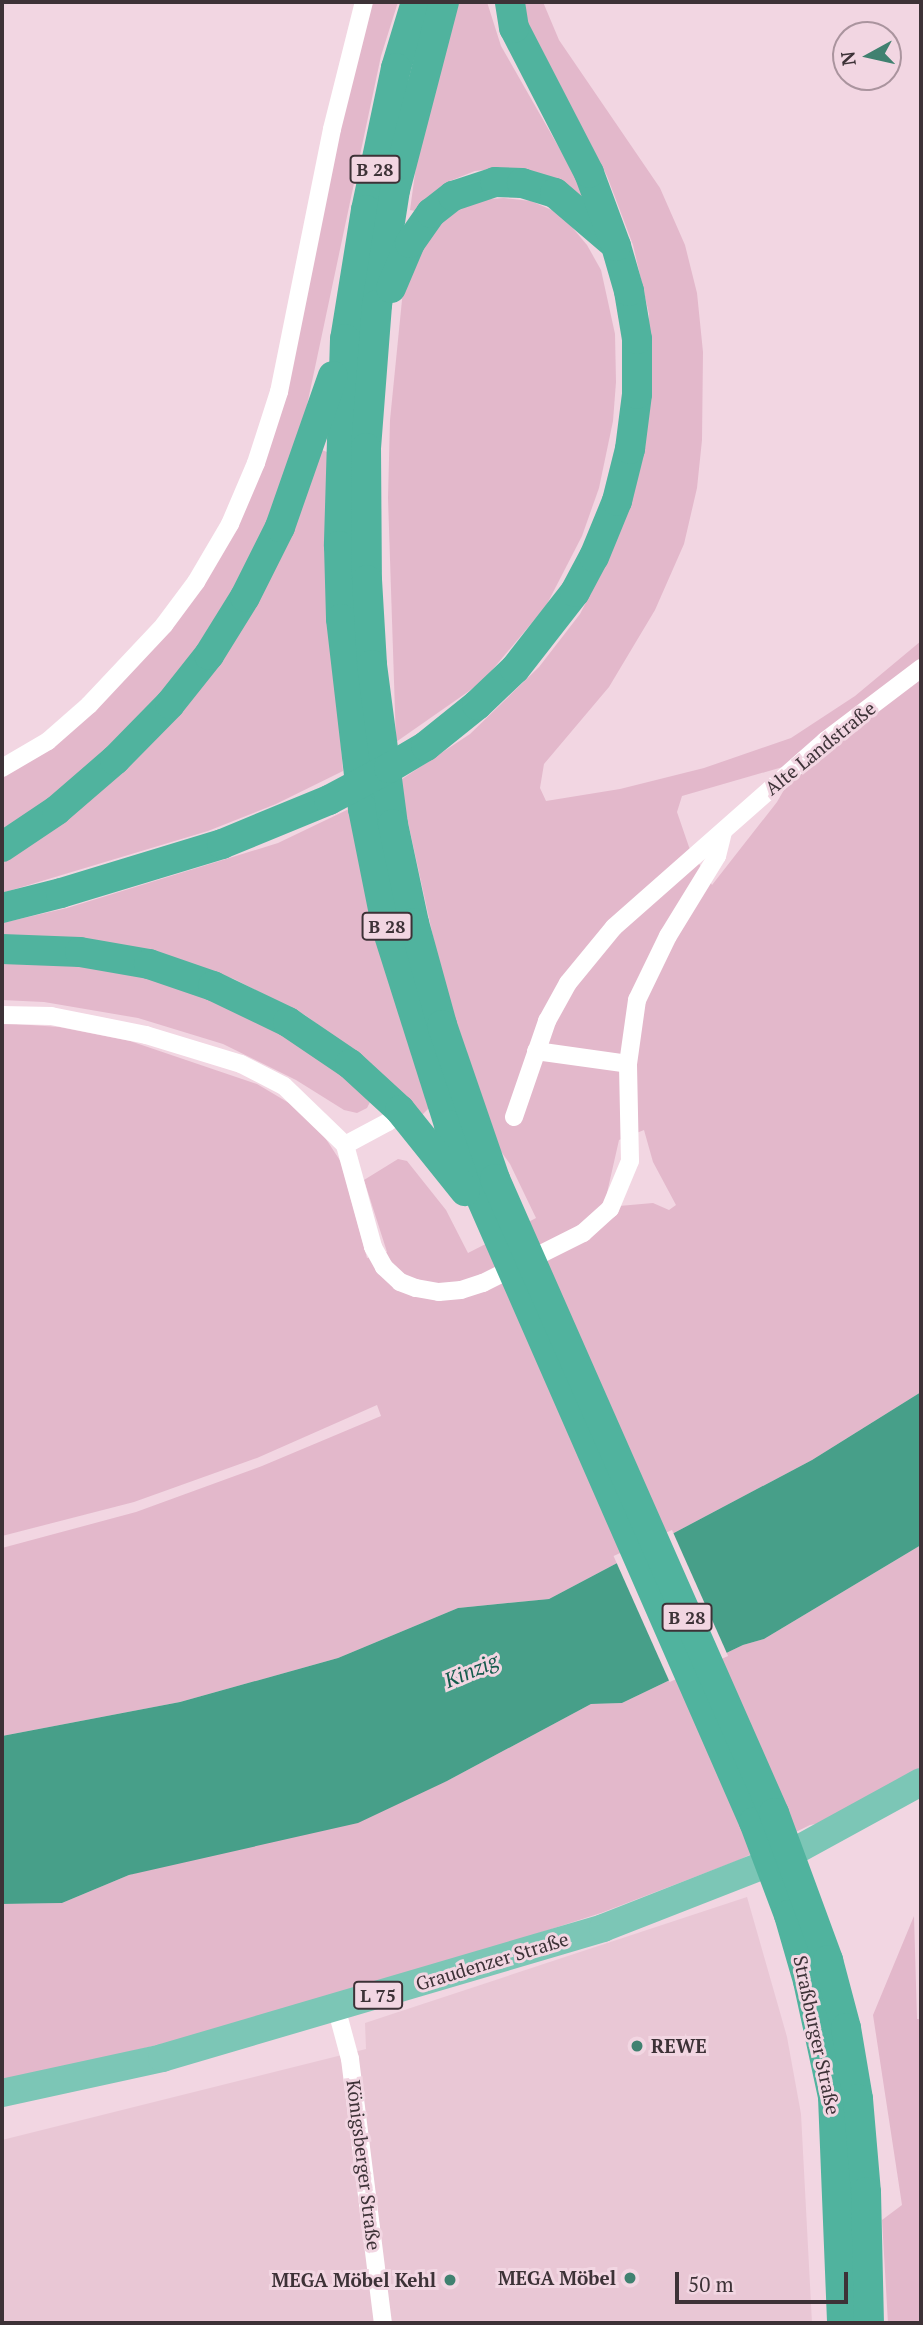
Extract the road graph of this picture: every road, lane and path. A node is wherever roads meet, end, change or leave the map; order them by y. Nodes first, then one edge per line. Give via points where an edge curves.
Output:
1 (364, 2) edge
2 (416, 2) edge
3 (444, 2) edge
4 (510, 2) edge
5 (616, 246) junction
6 (377, 305) junction
7 (345, 339) junction
8 (921, 668) edge
9 (2, 768) edge
10 (723, 832) junction
11 (2, 847) edge
12 (2, 908) edge
13 (2, 949) edge
14 (2, 1015) edge
15 (536, 1051) junction
16 (628, 1064) junction
17 (400, 1110) junction
18 (514, 1117) dead end
19 (345, 1145) junction
20 (488, 1220) junction
21 (520, 1265) junction
22 (921, 1782) edge
23 (799, 1912) junction
24 (336, 2007) junction
25 (2, 2093) edge
26 (383, 2323) edge
27 (842, 2323) edge
28 (869, 2323) edge

1 - 9 street via 332,129 279,392 230,524 196,582 157,633 48,741
2 - 7 highway, B 28 via 366,210
3 - 6 highway, B 28 via 395,190
4 - 5 highway via 514,28 589,173
5 - 6 highway, B 28 via 555,193 495,181 453,195 431,213 410,243 390,290
5 - 12 highway via 638,339 630,449 617,501 594,557 549,629 515,669 464,717 389,768 286,819 147,868
6 - 21 highway, B 28 via 366,448 367,580 381,744 414,923
7 - 11 highway via 281,527 209,655 170,704 115,760 57,810
7 - 20 highway, B 28 via 341,619 363,809 387,929 419,1037
8 - 10 street, Alte Landstraße via 825,741
10 - 15 street, Alte Landstraße via 614,927 568,983
10 - 16 street via 718,856 668,936 637,1000
13 - 17 highway via 80,952 135,962 213,986 288,1022 350,1064
14 - 19 street via 92,1023 241,1064 284,1086
15 - 16 street
15 - 18 street, Alte Landstraße
16 - 19 street via 630,1161 610,1209 583,1233 461,1290 416,1288 400,1282 384,1267 373,1247
17 - 19 street via 388,1122
17 - 20 highway
20 - 21 highway, B 28
21 - 23 highway, B 28 via 754,1822
22 - 24 main road, Graudenzer Straße / L 75 via 782,1858 603,1928
23 - 27 highway, Straßburger Straße / B 28 via 833,2097
23 - 28 highway, Straßburger Straße / B 28 via 828,1960 846,2028 866,2192
24 - 25 main road, Graudenzer Straße / L 75 via 162,2058
24 - 26 street, Königsberger Straße via 350,2059

